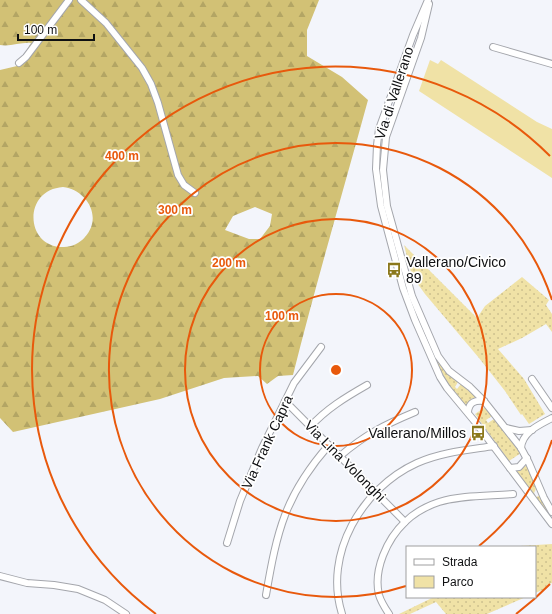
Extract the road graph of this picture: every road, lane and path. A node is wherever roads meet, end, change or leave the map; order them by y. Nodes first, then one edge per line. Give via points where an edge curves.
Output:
1 (69, 0) edge
2 (81, 0) edge
3 (429, 0) edge
4 (493, 47) dead end
5 (19, 63) dead end
6 (552, 64) edge
7 (196, 193) dead end
8 (320, 347) dead end
9 (532, 380) dead end
10 (367, 385) dead end
11 (285, 401) junction
12 (484, 401) junction
13 (552, 408) edge
14 (415, 412) dead end
15 (468, 412) junction
16 (552, 418) edge
17 (310, 427) junction
18 (505, 428) junction
19 (532, 430) junction
20 (329, 445) junction
21 (494, 446) junction
22 (521, 448) junction
23 (340, 456) junction
24 (527, 458) junction
25 (510, 468) junction
26 (376, 492) junction
27 (513, 494) dead end
28 (552, 512) edge
29 (405, 522) junction
30 (552, 524) edge
31 (227, 543) dead end
32 (0, 576) edge
33 (266, 595) dead end
34 (126, 614) edge
35 (342, 614) edge
36 (389, 614) edge

1 - 5 street via 26,58
2 - 7 street via 106,23 142,68 158,104 178,175 184,185
3 - 12 street, Via di Vallerano via 418,47 386,137 383,170 385,196 415,305 435,351 446,369
3 - 15 street, Via di Vallerano via 416,26 379,128 376,178 383,215 411,310 442,380
4 - 6 street
8 - 11 street, Via Frank Capra via 297,378
9 - 13 street
10 - 17 street via 323,413
11 - 17 street, Via Lina Volonghi
11 - 31 street, Via Frank Capra via 250,475
12 - 15 street via 473,402
12 - 18 street, Via di Vallerano
14 - 23 street via 373,431 355,442
15 - 21 street, Via di Vallerano
16 - 19 street
17 - 20 street, Via Lina Volonghi
18 - 19 street via 517,431
18 - 22 street, Via di Vallerano
19 - 22 street via 523,439
20 - 23 street, Via Lina Volonghi
20 - 33 street via 306,474 288,504 276,541
21 - 25 street, Via di Vallerano
21 - 26 street via 454,451 422,461 401,472
22 - 24 street, Via di Vallerano
23 - 26 street, Via Lina Volonghi
24 - 25 street via 520,467
24 - 28 street, Via di Vallerano via 538,488
25 - 30 street, Via di Vallerano
26 - 29 street, Via Lina Volonghi
26 - 35 street via 355,520 341,553 337,584
27 - 29 street via 442,501
29 - 36 street via 390,541 378,576 380,597
32 - 34 street via 27,583 78,589 101,598

